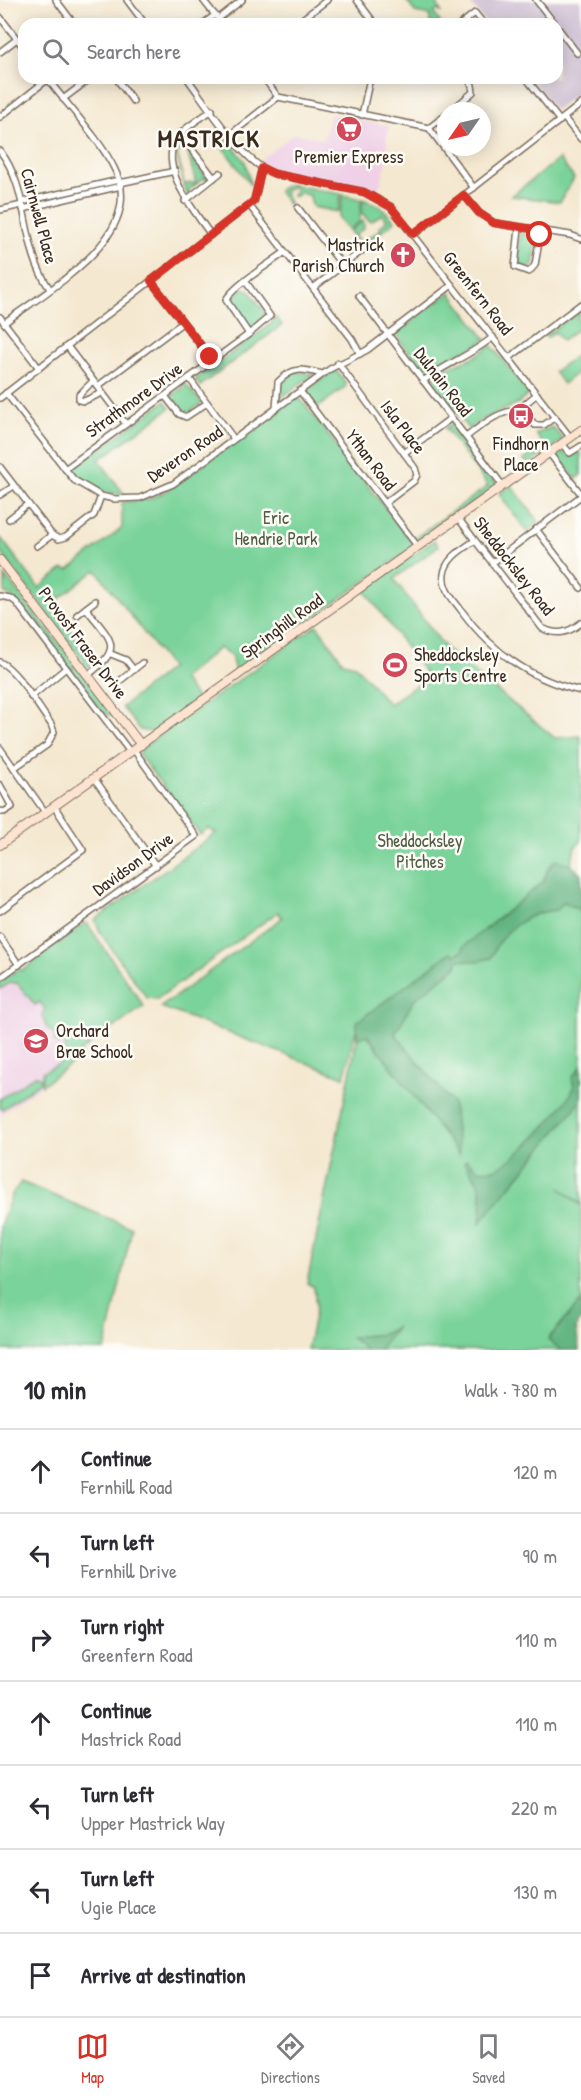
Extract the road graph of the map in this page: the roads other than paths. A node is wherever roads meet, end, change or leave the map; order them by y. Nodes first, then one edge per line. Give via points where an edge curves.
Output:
1 (56, 0) edge
2 (127, 0) edge
3 (203, 0) edge
4 (242, 0) edge
5 (327, 0) edge
6 (357, 0) edge
7 (536, 0) edge
8 (0, 17) edge
9 (70, 18) edge
10 (140, 18) edge
11 (217, 18) edge
12 (222, 18) edge
13 (304, 18) edge
14 (370, 18) edge
15 (550, 18) edge
16 (563, 34) edge
17 (17, 39) joint
18 (0, 52) edge
19 (578, 53) dead end
20 (41, 84) edge
21 (51, 84) edge
22 (83, 84) edge
23 (121, 84) edge
24 (192, 84) edge
25 (268, 84) edge
26 (369, 84) edge
27 (470, 84) edge
28 (531, 84) edge
29 (278, 97) junction
30 (63, 99) junction
31 (134, 100) dead end
32 (461, 102) edge
33 (581, 104) edge
34 (212, 110) junction
35 (362, 115) junction
36 (0, 117) edge
37 (562, 119) junction
38 (437, 122) edge
39 (429, 128) junction
40 (180, 134) junction
41 (231, 134) junction
42 (581, 139) edge
43 (0, 151) edge
44 (262, 168) junction
45 (175, 171) junction
46 (220, 173) dead end
47 (214, 178) junction
48 (120, 183) junction
49 (474, 188) junction
50 (464, 195) junction
51 (185, 201) junction
52 (22, 205) junction
53 (249, 205) junction
54 (298, 208) dead end
55 (0, 210) edge
56 (519, 228) junction
57 (541, 230) junction
58 (413, 234) junction
59 (211, 235) junction
60 (580, 237) edge
61 (363, 250) dead end
62 (285, 252) junction
63 (342, 265) junction
64 (151, 281) junction
65 (246, 282) junction
66 (452, 285) junction
67 (313, 288) junction
68 (50, 289) junction
69 (359, 296) dead end
70 (581, 304) edge
71 (0, 317) edge
72 (4, 323) junction
73 (182, 323) junction
74 (249, 334) junction
75 (388, 335) junction
76 (493, 337) junction
77 (67, 346) junction
78 (360, 354) junction
79 (509, 358) junction
80 (213, 361) junction
81 (338, 363) junction
82 (39, 368) junction
83 (322, 374) junction
84 (189, 378) junction
85 (93, 381) junction
86 (423, 381) junction
87 (98, 386) junction
88 (300, 391) junction
89 (6, 393) junction
90 (102, 393) junction
91 (537, 394) junction
92 (165, 396) junction
93 (0, 398) edge
94 (207, 403) junction
95 (276, 409) junction
96 (524, 410) junction
97 (555, 417) junction
98 (451, 418) junction
99 (126, 424) junction
100 (581, 430) edge
101 (466, 437) junction
102 (570, 437) junction
103 (234, 439) junction
104 (562, 444) junction
105 (581, 446) edge
106 (404, 453) junction
107 (549, 453) junction
108 (0, 467) edge
109 (65, 469) junction
110 (14, 486) junction
111 (503, 486) junction
112 (0, 495) edge
113 (581, 495) edge
114 (101, 496) junction
115 (385, 503) junction
116 (28, 504) junction
117 (458, 518) junction
118 (9, 519) dead end
119 (536, 530) junction
120 (52, 535) junction
121 (474, 540) junction
122 (37, 546) dead end
123 (418, 547) junction
124 (0, 560) edge
125 (492, 563) junction
126 (581, 588) edge
127 (0, 596) edge
128 (95, 601) dead end
129 (86, 608) junction
130 (77, 615) dead end
131 (581, 623) edge
132 (111, 654) junction
133 (0, 662) edge
134 (142, 663) dead end
135 (66, 668) junction
136 (134, 670) junction
137 (88, 675) junction
138 (121, 680) dead end
139 (581, 691) edge
140 (31, 697) junction
141 (141, 745) junction
142 (0, 748) edge
143 (132, 751) junction
144 (14, 768) junction
145 (94, 778) junction
146 (0, 785) edge
147 (54, 806) junction
148 (0, 810) edge
149 (45, 812) junction
150 (0, 845) edge
151 (156, 866) junction
152 (0, 911) edge
153 (0, 937) edge
154 (19, 964) junction
155 (0, 978) edge

1 - 9 street
2 - 10 street
3 - 11 street
4 - 12 street
5 - 13 street
6 - 14 street
7 - 15 street
8 - 17 street
16 - 19 street
17 - 18 street
20 - 36 street
21 - 30 street
22 - 30 street
23 - 31 street
24 - 34 street
25 - 29 street
26 - 35 street
27 - 32 street via 473,92
28 - 37 street
29 - 35 street
29 - 41 street
30 - 48 street via 108,158
33 - 37 street
34 - 40 street
34 - 41 street
35 - 39 street
37 - 42 street
37 - 49 street
38 - 39 street
39 - 49 street
40 - 45 street via 173,145
40 - 47 street
41 - 44 street
43 - 52 street, Cairnwell Place via 15,175
44 - 53 street via 257,193
44 - 58 street, Greenfern Road via 364,192 394,211
45 - 48 street
45 - 51 street
46 - 47 street
47 - 51 street
48 - 52 street
48 - 68 street via 120,211 108,238
49 - 50 street
50 - 56 street via 488,220
50 - 58 street
51 - 59 street
52 - 55 street
52 - 68 street, Cairnwell Place via 36,264
53 - 59 street
53 - 62 street
54 - 63 street
56 - 57 street
56 - 57 street via 515,267 529,272 535,265
57 - 60 street
58 - 66 street, Greenfern Road
59 - 64 street
61 - 63 street
62 - 65 street
62 - 67 street
63 - 67 street
64 - 73 street
64 - 77 street
65 - 74 street via 226,300
65 - 74 street, Strathmore Drive via 270,316
66 - 75 street, Deveron Road
66 - 76 street, Greenfern Road
67 - 78 street
68 - 72 street
69 - 75 street, Dulnain Road
70 - 79 street
71 - 72 street
72 - 82 street
73 - 80 street
73 - 87 street
74 - 80 street, Strathmore Drive
75 - 78 street, Deveron Road
75 - 86 street, Dulnain Road
76 - 79 street, Greenfern Road
76 - 86 street
77 - 82 street
77 - 85 street
78 - 81 street, Deveron Road
79 - 91 street, Greenfern Road
80 - 84 street, Strathmore Drive
81 - 83 street, Deveron Road
81 - 106 street, Isla Place
82 - 89 street
83 - 88 street, Deveron Road
83 - 95 street via 293,370 278,382
84 - 92 street, Strathmore Drive
84 - 94 street
85 - 87 street
85 - 90 street via 79,396 80,400
86 - 98 street, Dulnain Road
87 - 90 street
88 - 95 street, Deveron Road
88 - 115 street, Ythan Road
89 - 93 street
89 - 109 street, Deveron Road
90 - 99 street
91 - 96 street via 528,400
91 - 97 street, Greenfern Road
92 - 94 street via 186,417
92 - 99 street, Strathmore Drive
94 - 103 street
95 - 103 street, Deveron Road
96 - 97 street via 537,426
96 - 101 street via 492,418
97 - 102 street, Greenfern Road
98 - 101 street, Dulnain Road
98 - 106 street
99 - 109 street, Strathmore Drive
100 - 102 street, Springhill Road
101 - 111 street, Dulnain Road
102 - 104 street, Springhill Road
103 - 114 street, Deveron Road via 162,491 129,500
104 - 105 street via 570,453
104 - 107 street, Springhill Road
106 - 115 street, Isla Place via 416,468 416,479
107 - 111 street, Springhill Road
107 - 113 street
108 - 110 street
109 - 114 street, Deveron Road via 74,480
110 - 112 street
110 - 116 street
111 - 117 street, Springhill Road
113 - 119 street
114 - 120 street via 96,513 84,523 66,537
115 - 123 street, Ythan Road
116 - 118 street
116 - 120 street
117 - 121 street, Sheddocksley Road
117 - 123 street, Springhill Road
119 - 125 street
119 - 126 street
120 - 122 street
121 - 125 street, Sheddocksley Road
121 - 139 street via 453,556 447,566 444,577 448,593 499,652 535,675
123 - 141 street, Springhill Road
124 - 137 street, Provost Fraser Drive
125 - 131 street, Sheddocksley Road via 542,628 564,633
127 - 135 street via 16,602
128 - 129 street
129 - 130 street
129 - 132 street via 109,639
132 - 136 street via 126,660
132 - 137 street
133 - 140 street
134 - 136 street
135 - 140 street
135 - 143 street
136 - 138 street
137 - 141 street, Provost Fraser Drive
140 - 144 street via 51,724 53,739
141 - 143 street, Springhill Road
142 - 144 street
143 - 145 street, Springhill Road
143 - 151 street, Davidson Drive via 196,836
144 - 149 street
145 - 147 street, Springhill Road
145 - 151 street
146 - 148 street via 12,807
147 - 149 street, Springhill Road
147 - 152 street via 83,850
149 - 150 street, Springhill Road
151 - 154 street, Davidson Drive
153 - 154 street
154 - 155 street, Davidson Drive

